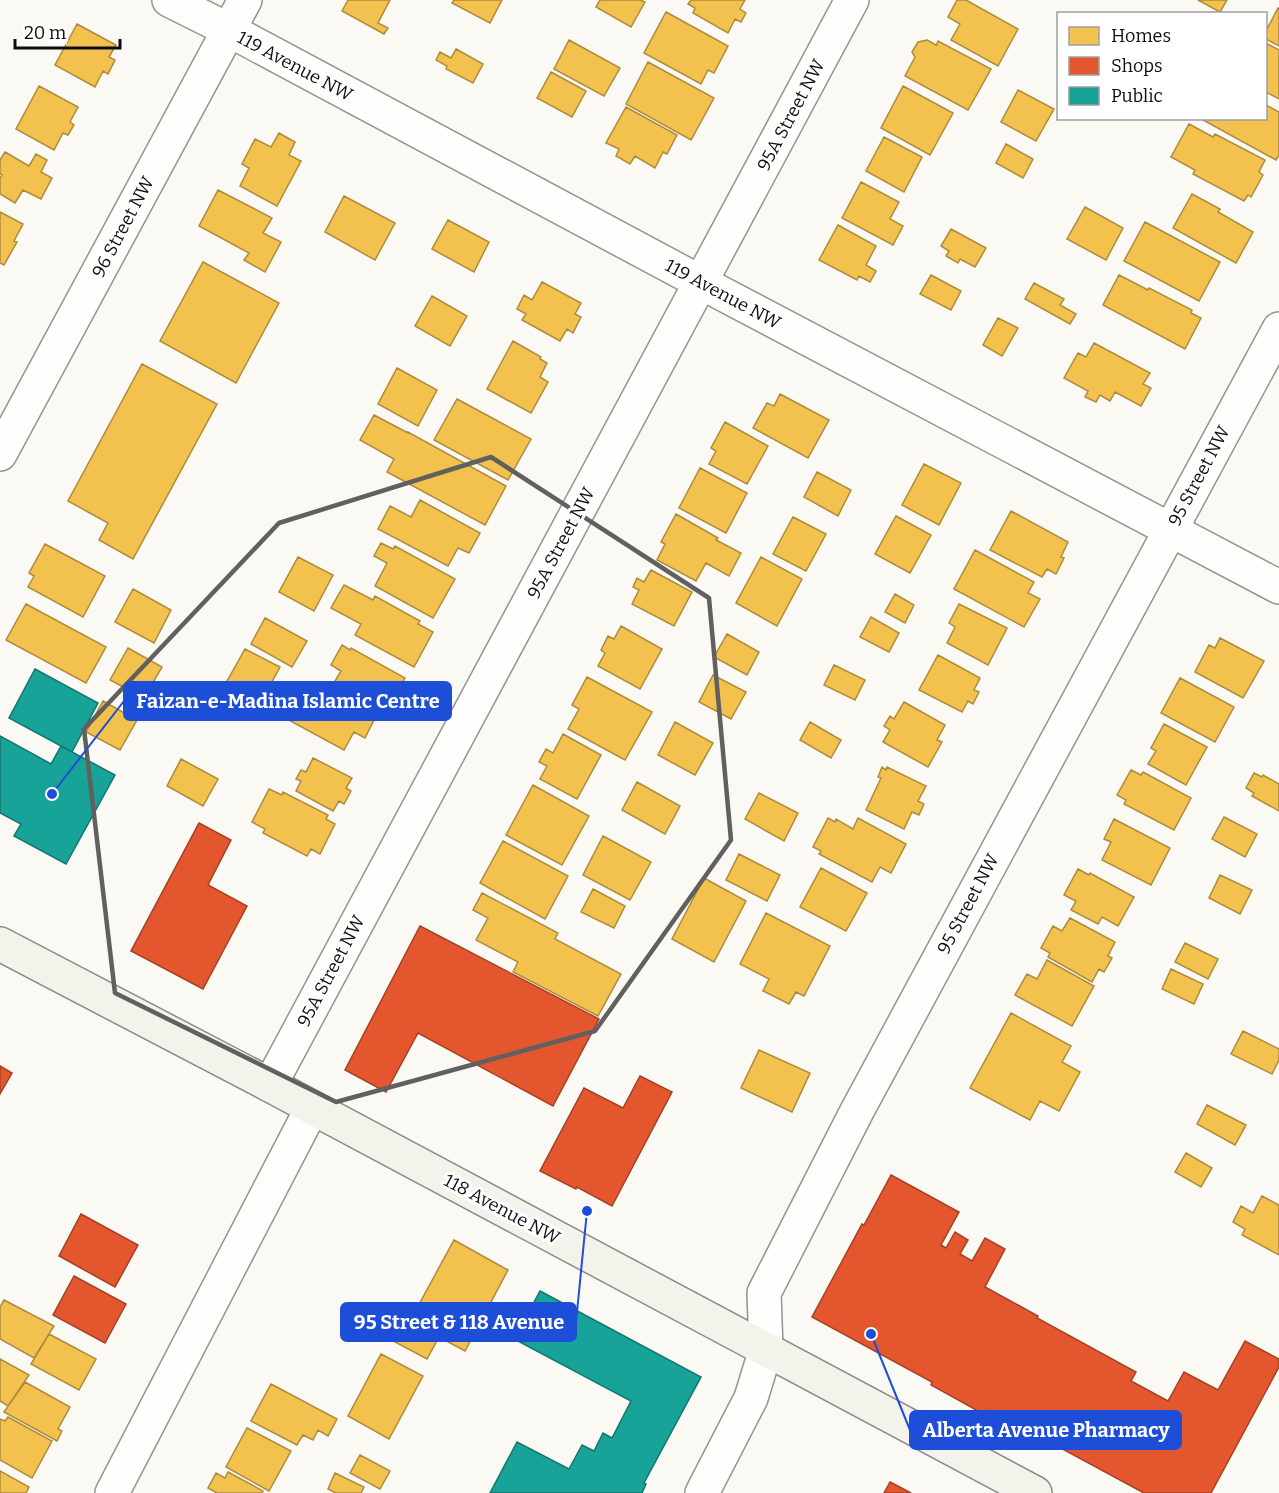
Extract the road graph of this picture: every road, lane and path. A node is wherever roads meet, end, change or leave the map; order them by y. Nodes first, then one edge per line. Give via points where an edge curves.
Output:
1 (169, 0) edge
2 (852, 0) edge
3 (237, 14) edge
4 (700, 282) junction
5 (1279, 329) edge
6 (0, 454) edge
7 (1170, 530) junction
8 (1279, 587) edge
9 (0, 944) edge
10 (270, 1085) junction
11 (312, 1108) junction
12 (766, 1349) junction
13 (112, 1493) edge
14 (702, 1493) edge
15 (1035, 1493) edge

1 - 3 street, 119 Avenue NW
2 - 4 street, 95A Street NW
3 - 4 street, 119 Avenue NW
3 - 6 street, 96 Street NW
4 - 7 street, 119 Avenue NW
4 - 10 street, 95A Street NW
5 - 7 street, 95 Street NW
7 - 8 street, 119 Avenue NW
7 - 12 street, 95 Street NW via 857,1111 764,1293
9 - 10 main road, 118 Avenue NW
10 - 11 main road, 118 Avenue NW
11 - 12 main road, 118 Avenue NW
11 - 13 street
12 - 14 street, 95 Street NW via 751,1398
12 - 15 main road, 118 Avenue NW

